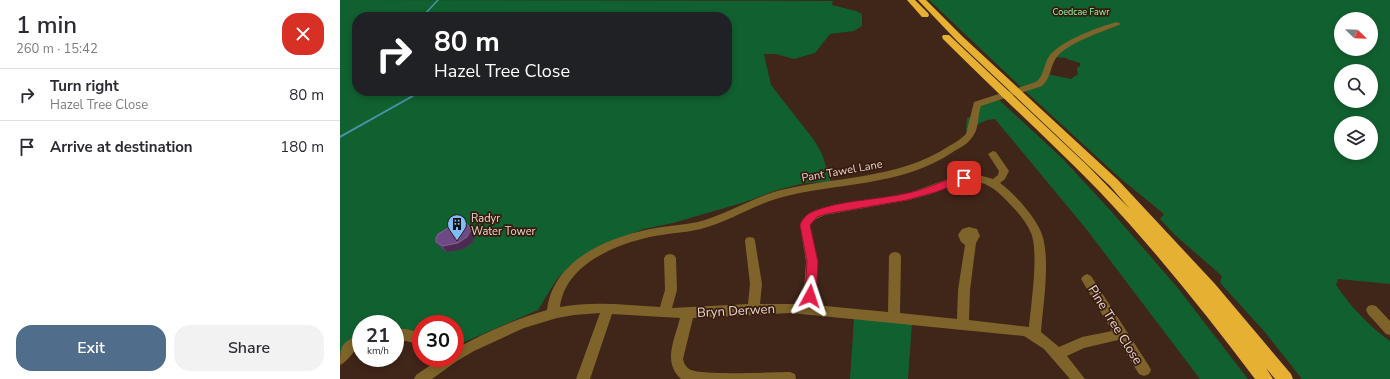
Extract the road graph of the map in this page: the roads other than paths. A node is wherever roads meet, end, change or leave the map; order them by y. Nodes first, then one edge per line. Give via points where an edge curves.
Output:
1 (911, 0) edge
2 (922, 0) edge
3 (1116, 24) dead end
4 (993, 154) dead end
5 (994, 183) junction
6 (750, 241) dead end
7 (970, 241) dead end
8 (895, 256) dead end
9 (670, 258) dead end
10 (1087, 279) dead end
11 (608, 308) junction
12 (754, 308) junction
13 (809, 309) junction
14 (1372, 310) dead end
15 (664, 313) junction
16 (688, 313) junction
17 (553, 314) junction
18 (894, 318) junction
19 (963, 325) junction
20 (1390, 330) edge
21 (1122, 334) junction
22 (1035, 335) junction
23 (352, 344) edge
24 (464, 352) edge
25 (1057, 354) junction
26 (340, 359) edge
27 (439, 367) edge
28 (1144, 370) dead end
29 (790, 378) edge
30 (421, 379) edge
31 (583, 379) edge
32 (1078, 379) edge
33 (1265, 379) edge
34 (1285, 379) edge

1 - 33 highway via 965,56 1104,189 1179,272
2 - 34 highway via 960,39 1114,183 1206,283
3 - 17 street, Pant Tawel Lane via 1056,54 1045,79 1039,84 977,104 970,135 930,162 883,177 777,195 703,225 636,236 594,254 574,269 557,294
4 - 5 street via 1004,171 1002,177
5 - 13 street via 980,178 964,178 907,197 825,210 814,215 805,225 812,262
5 - 22 street via 1037,232 1039,249
6 - 12 street via 756,284
7 - 19 street
8 - 18 street
9 - 15 street via 671,290
10 - 21 street, Pine Tree Close
11 - 15 street, Bryn Derwen
11 - 17 street, Bryn Derwen via 577,309
11 - 31 street
12 - 13 street, Bryn Derwen
12 - 16 street, Bryn Derwen
13 - 18 street, Bryn Derwen
14 - 20 street
15 - 16 street, Bryn Derwen
16 - 29 street via 676,359 679,369 687,376 708,379
17 - 24 street, Bryn Derwen via 501,333
18 - 19 street, Bryn Derwen
19 - 22 street, Bryn Derwen via 1020,330
21 - 25 street via 1082,343
21 - 28 street, Pine Tree Close
22 - 25 street, Bryn Derwen
23 - 26 street
25 - 32 street, Bryn Derwen
27 - 30 street

